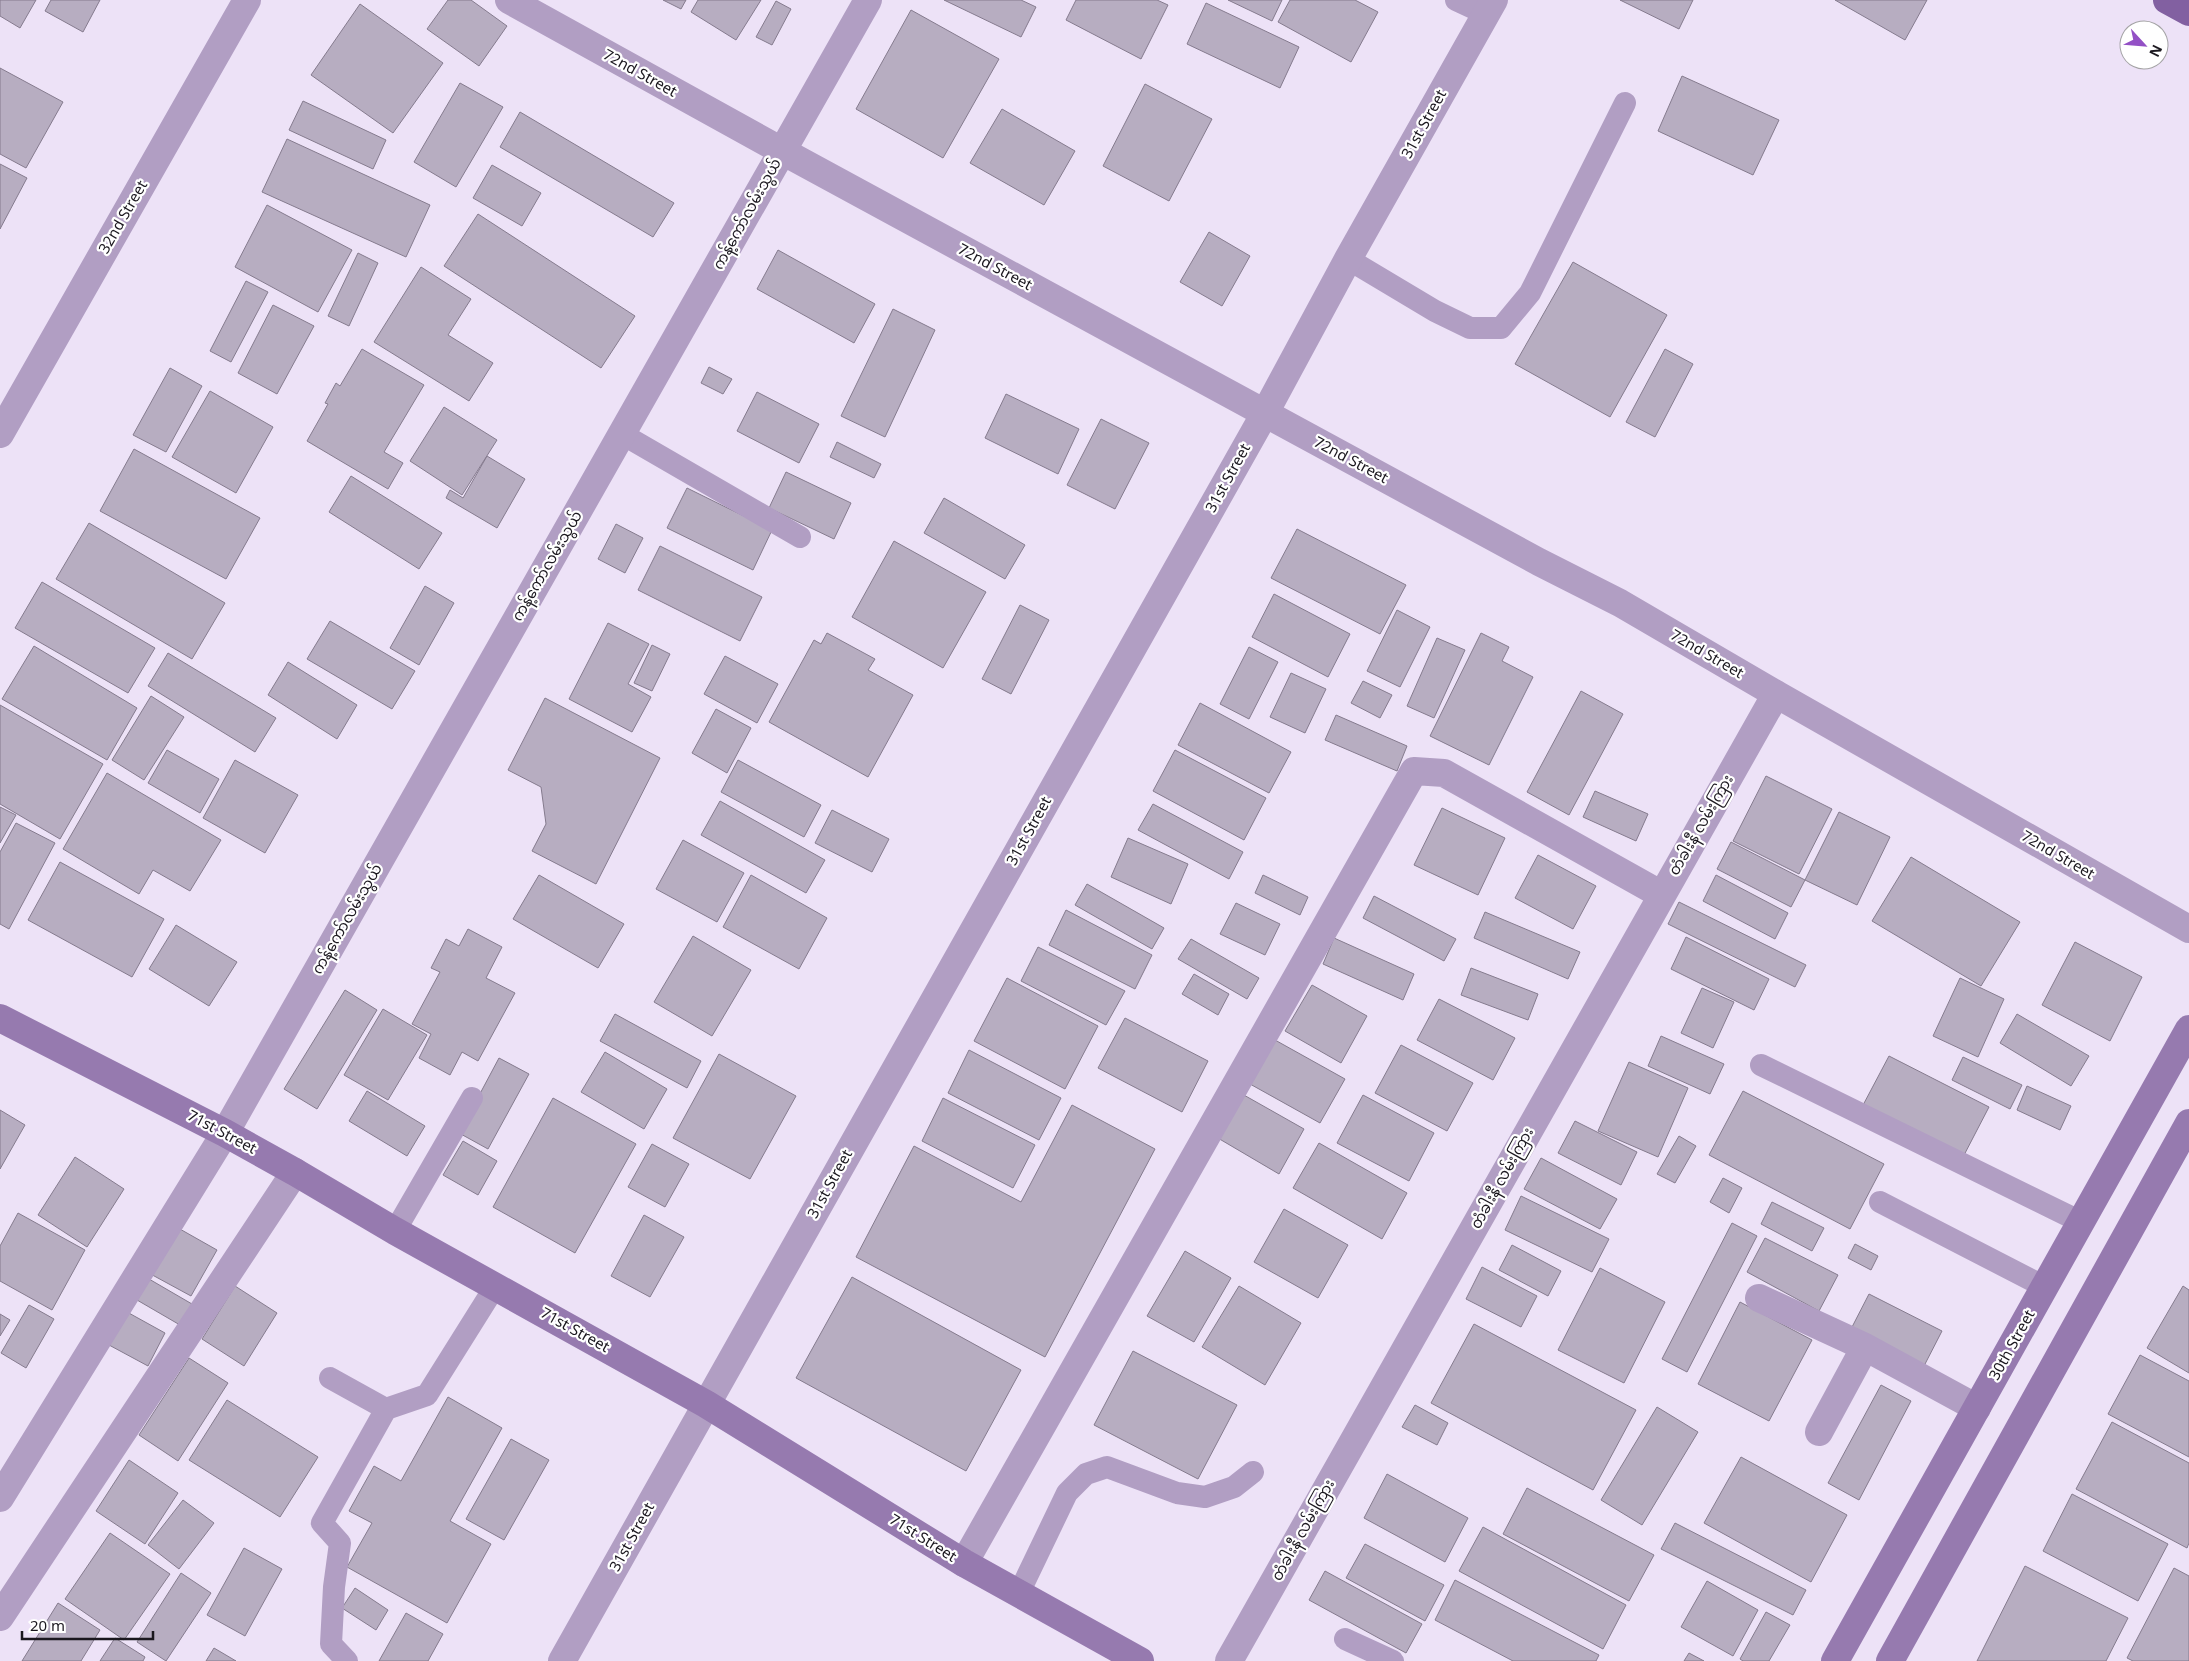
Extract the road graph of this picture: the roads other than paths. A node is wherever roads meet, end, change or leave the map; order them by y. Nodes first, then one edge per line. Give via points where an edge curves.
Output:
1 (247, 0) edge
2 (509, 0) edge
3 (868, 0) edge
4 (1456, 0) edge
5 (2167, 0) edge
6 (1490, 7) edge
7 (2189, 12) edge
8 (1625, 103) dead end
9 (782, 151) junction
10 (1348, 259) junction
11 (1265, 413) junction
12 (0, 434) edge
13 (622, 434) junction
14 (800, 537) dead end
15 (1776, 694) junction
16 (1662, 895) junction
17 (2189, 929) edge
18 (0, 1018) edge
19 (2189, 1029) edge
20 (1761, 1065) dead end
21 (472, 1098) dead end
22 (2189, 1123) edge
23 (225, 1132) junction
24 (295, 1172) junction
25 (1880, 1202) dead end
26 (2081, 1222) junction
27 (396, 1231) junction
28 (496, 1286) junction
29 (2045, 1287) junction
30 (1759, 1298) dead end
31 (1865, 1347) junction
32 (330, 1378) dead end
33 (706, 1404) junction
34 (1977, 1408) junction
35 (386, 1409) junction
36 (1819, 1432) dead end
37 (1253, 1472) dead end
38 (0, 1498) edge
39 (964, 1563) junction
40 (1019, 1593) junction
41 (0, 1617) edge
42 (1345, 1639) dead end
43 (347, 1661) edge
44 (562, 1661) edge
45 (1140, 1661) edge
46 (1229, 1661) edge
47 (1393, 1661) edge
48 (1835, 1661) edge
49 (1890, 1661) edge

1 - 12 street, 32nd Street
2 - 9 street, 72nd Street
3 - 9 street, ကန့်ကော်လမ်းသွယ်
4 - 6 lane
5 - 7 main road
6 - 10 street, 31st Street
8 - 10 lane via 1530,293 1501,328 1470,328
9 - 11 street, 72nd Street
9 - 13 street, ကန့်ကော်လမ်းသွယ်
10 - 11 street, 31st Street
11 - 15 street, 72nd Street via 1620,603
11 - 33 street, 31st Street
13 - 14 lane
13 - 23 street, ကန့်ကော်လမ်းသွယ်
15 - 16 street, တံခါးနီ လမ်းကြား
15 - 17 street, 72nd Street
16 - 39 street via 1444,773 1414,771
16 - 46 street, တံခါးနီ လမ်းကြား
18 - 23 main road, 71st Street
19 - 26 main road, 30th Street
20 - 26 lane
21 - 27 lane
22 - 49 main road
23 - 24 main road, 71st Street
23 - 38 street, ကန့်ကော်လမ်းသွယ်
24 - 27 main road, 71st Street
24 - 41 street
25 - 29 lane
26 - 29 main road, 30th Street
27 - 28 main road, 71st Street
28 - 33 main road, 71st Street
28 - 35 lane via 427,1396
29 - 34 main road, 30th Street
30 - 31 street
31 - 34 street
31 - 36 street
32 - 35 lane
33 - 39 main road, 71st Street
33 - 44 street, 31st Street
34 - 48 main road, 30th Street
35 - 43 lane via 322,1523 340,1542 331,1644
37 - 40 lane via 1234,1487 1205,1497 1177,1493 1107,1467 1086,1474 1067,1493
39 - 40 main road, 71st Street
40 - 45 main road, 71st Street
42 - 47 lane

